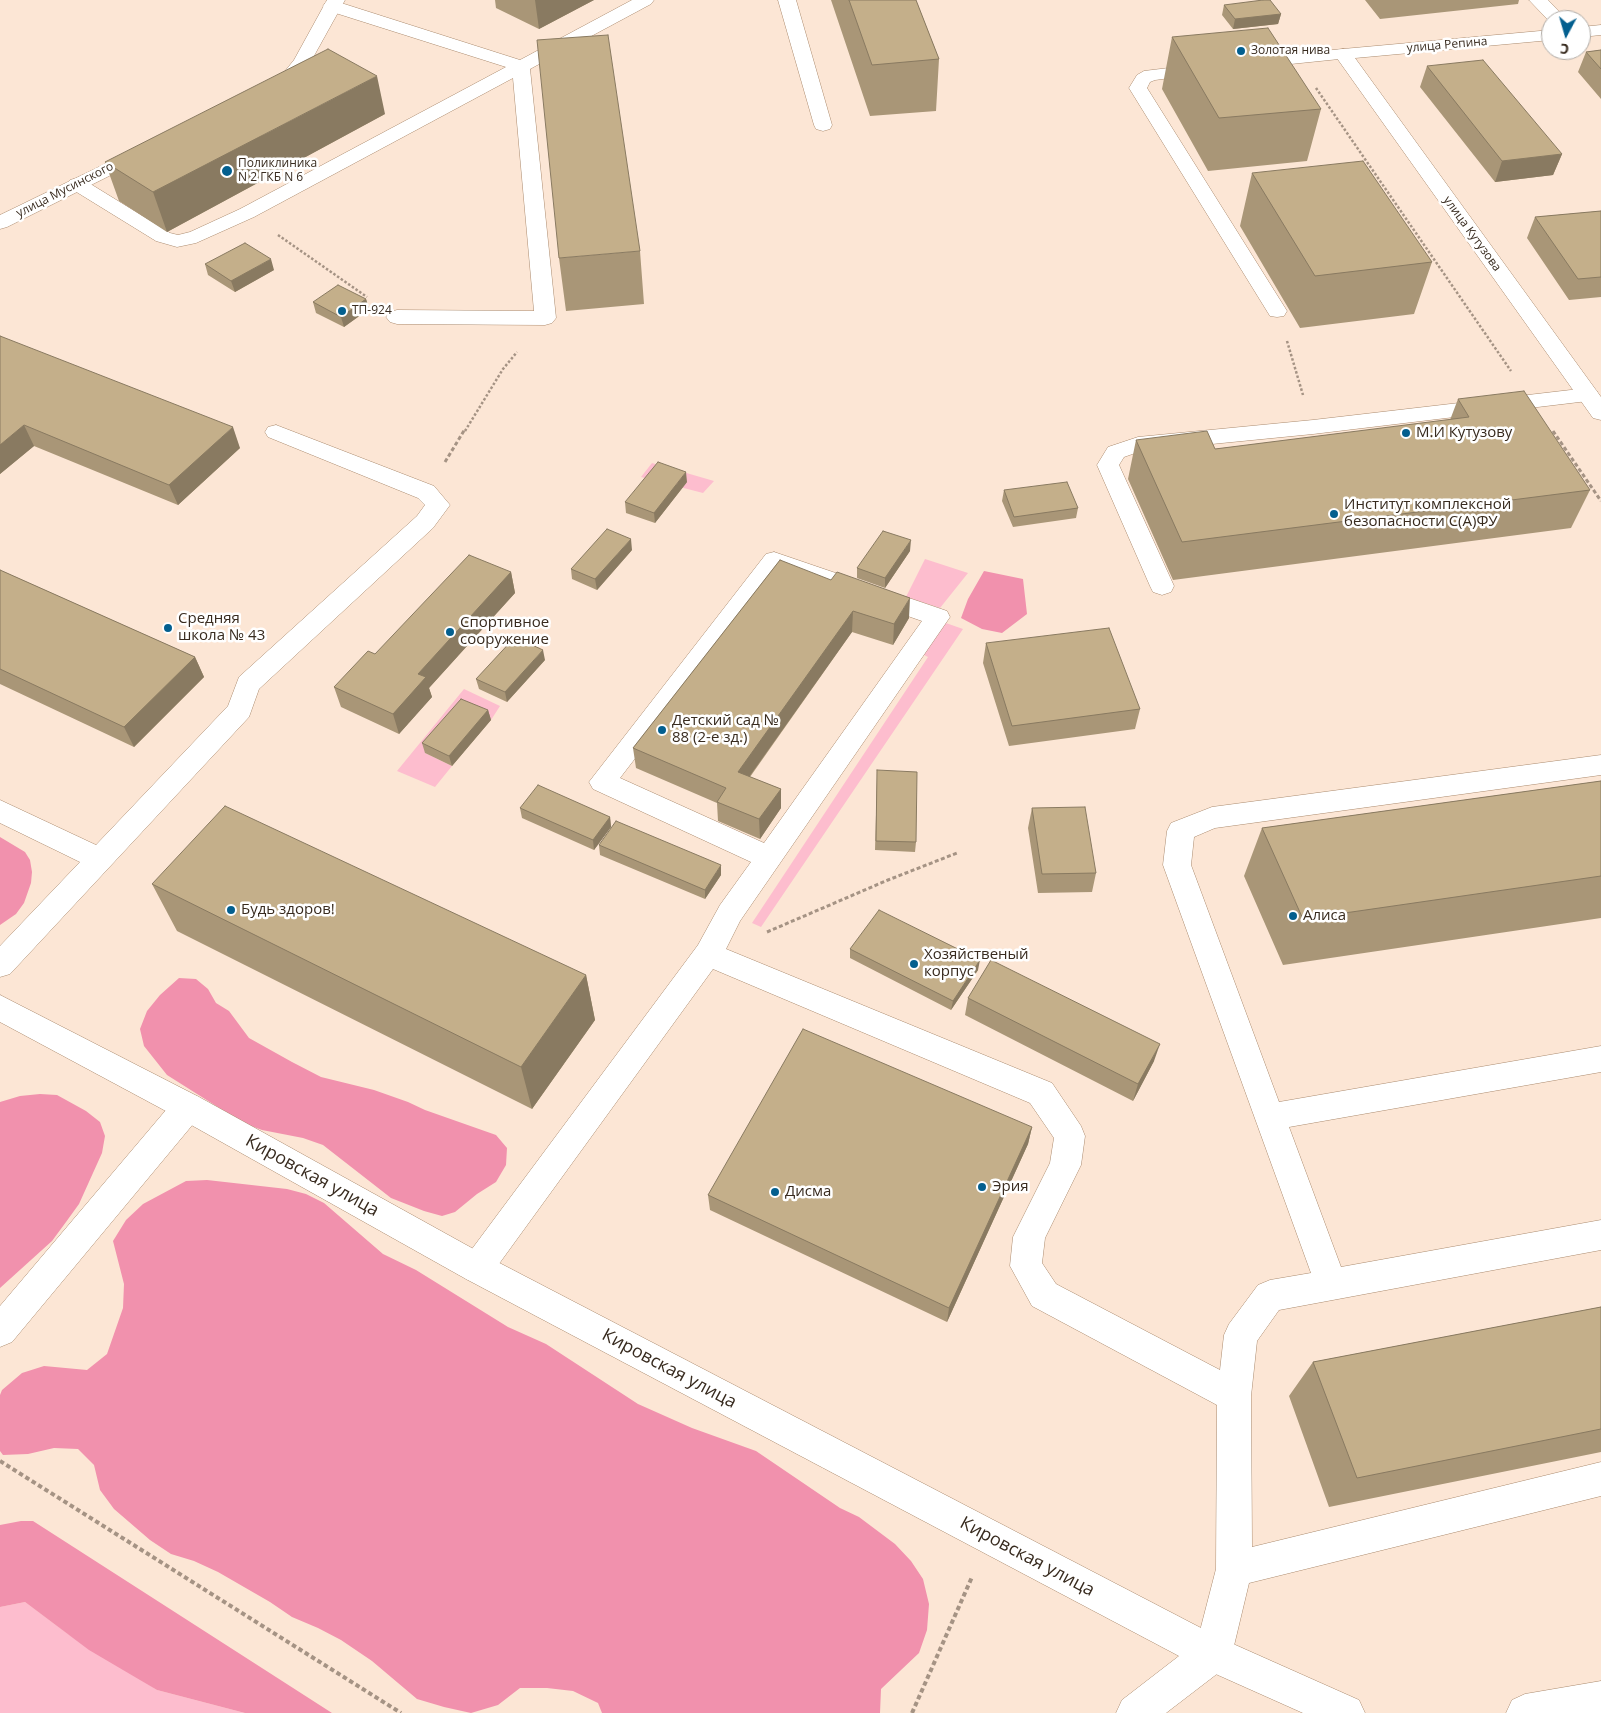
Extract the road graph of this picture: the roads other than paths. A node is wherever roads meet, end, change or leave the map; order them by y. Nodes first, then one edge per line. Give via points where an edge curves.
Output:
1 (646, 0) edge
2 (786, 0) edge
3 (1538, 0) edge
4 (334, 3) edge
5 (1548, 10) edge
6 (1541, 36) edge
7 (1343, 54) junction
8 (521, 66) junction
9 (260, 93) edge
10 (823, 124) dead end
11 (155, 145) edge
12 (77, 184) junction
13 (0, 223) edge
14 (1277, 312) road end
15 (397, 317) road end
16 (1595, 404) edge
17 (276, 432) dead end
18 (1162, 586) dead end
19 (1601, 765) edge
20 (0, 812) edge
21 (769, 858) junction
22 (99, 859) junction
23 (711, 949) junction
24 (0, 965) edge
25 (0, 1008) edge
26 (1601, 1059) edge
27 (188, 1107) junction
28 (1270, 1117) junction
29 (1601, 1235) edge
30 (478, 1268) junction
31 (1331, 1284) junction
32 (0, 1331) edge
33 (1234, 1396) junction
34 (1601, 1479) edge
35 (1234, 1569) junction
36 (1213, 1654) junction
37 (1601, 1700) edge
38 (1135, 1713) edge
39 (1346, 1713) edge
40 (1525, 1713) edge

1 - 8 street
2 - 10 street
3 - 5 street
4 - 8 street
4 - 9 street via 313,44 288,80
6 - 7 street, улица Репина
7 - 14 street, улица Репина via 1150,75 1138,88
7 - 16 street, улица Кутузова
8 - 12 street via 247,213 196,237 177,241 162,237
8 - 15 street via 545,318
11 - 12 street, улица Мусинского
12 - 13 street, улица Мусинского
16 - 18 street via 1532,401 1138,444 1116,452 1108,465
17 - 22 street via 426,492 438,505 425,522 248,684 240,710
19 - 28 street via 1212,818 1181,831 1177,865
20 - 22 street
21 - 21 street via 938,617 774,560 602,782
21 - 23 street via 730,913
22 - 24 street
23 - 30 street
23 - 33 street via 1042,1093 1070,1136 1065,1165 1030,1237 1026,1266 1044,1295
25 - 27 street, Кировская улица
26 - 28 street
27 - 30 street, Кировская улица
27 - 32 street
28 - 31 street
29 - 31 street
30 - 36 street, Кировская улица
31 - 33 street via 1270,1296 1241,1335
33 - 35 street
34 - 35 street
35 - 36 street
36 - 38 street
36 - 39 street, Кировская улица
37 - 40 street

